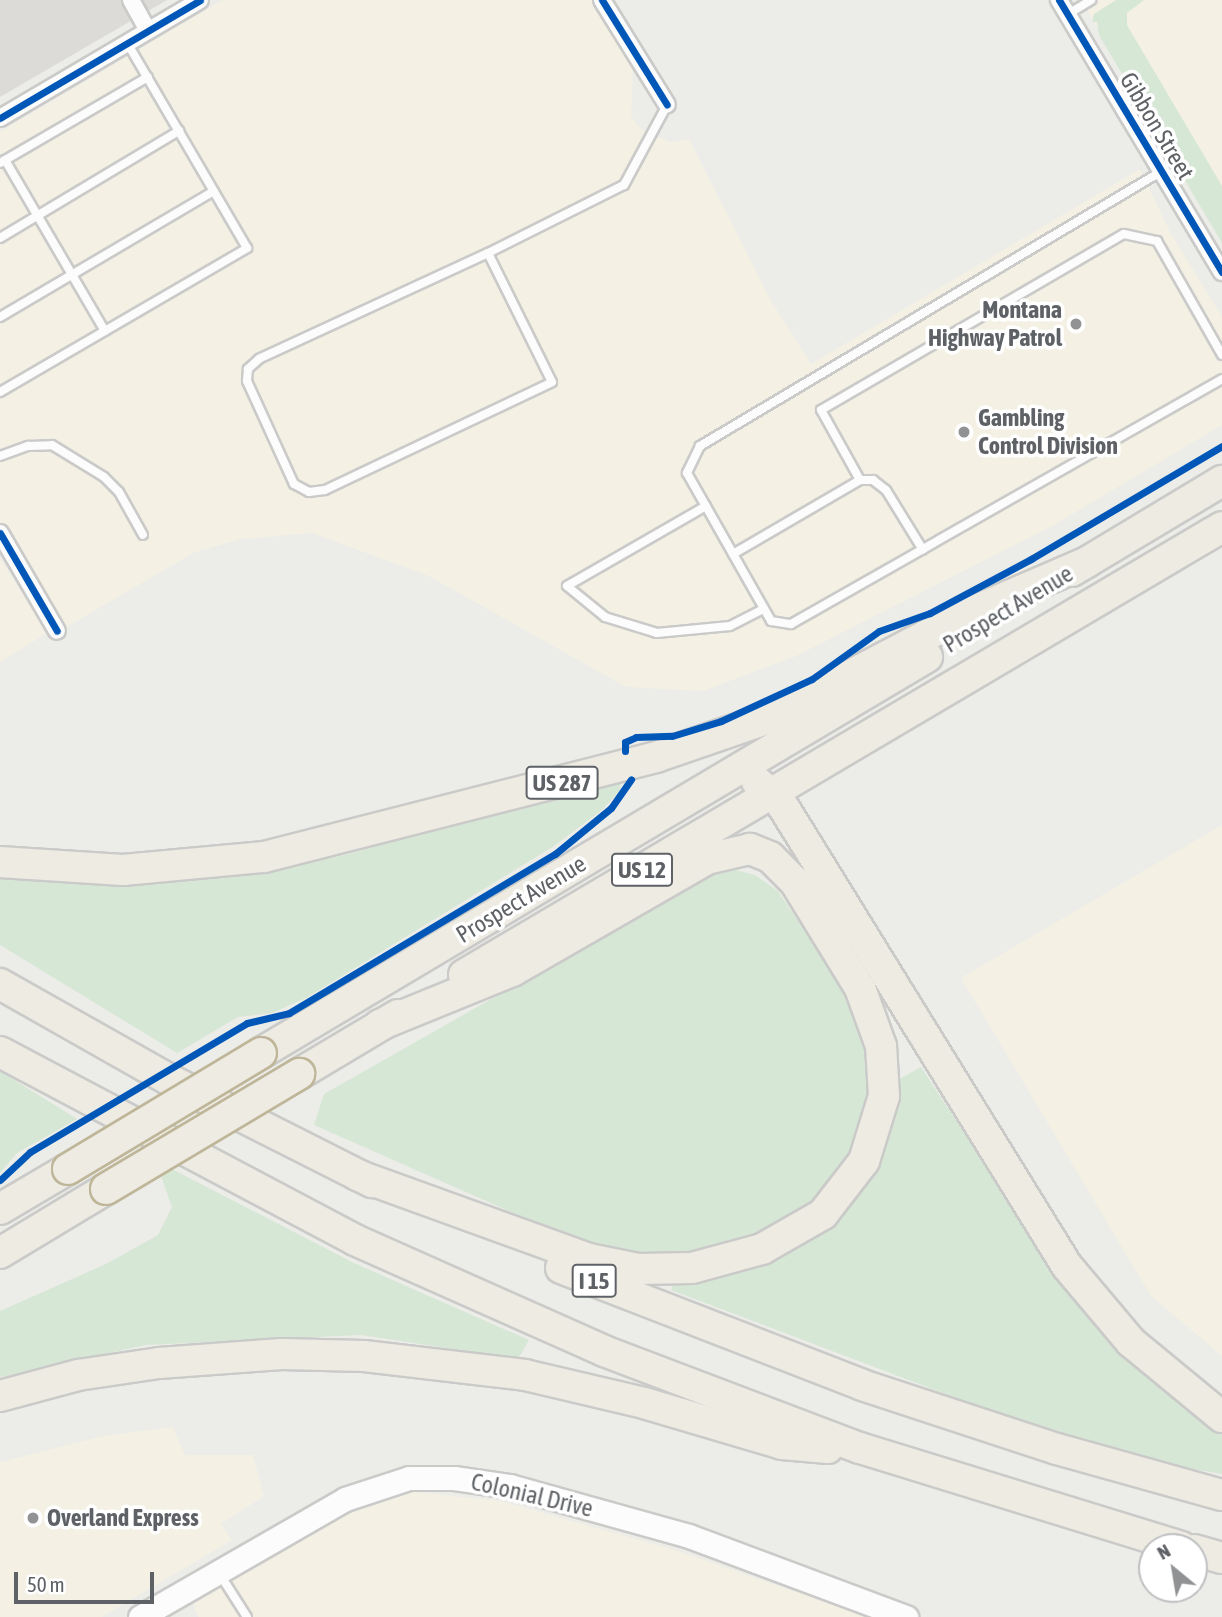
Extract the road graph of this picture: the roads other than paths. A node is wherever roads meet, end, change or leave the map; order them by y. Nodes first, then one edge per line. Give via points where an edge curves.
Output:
1 (131, 0) edge
2 (200, 0) edge
3 (602, 0) edge
4 (1091, 0) edge
5 (1063, 7) edge
6 (148, 31) junction
7 (127, 43) junction
8 (148, 77) junction
9 (667, 105) joint
10 (0, 118) edge
11 (179, 131) junction
12 (3, 162) edge
13 (1162, 172) junction
14 (214, 191) junction
15 (38, 216) junction
16 (0, 239) edge
17 (488, 253) junction
18 (1222, 272) edge
19 (73, 275) junction
20 (0, 317) edge
21 (105, 331) junction
22 (1222, 355) edge
23 (1222, 379) edge
24 (0, 393) edge
25 (0, 456) edge
26 (860, 480) junction
27 (1222, 481) edge
28 (706, 506) junction
29 (1222, 527) edge
30 (0, 533) edge
31 (143, 535) dead end
32 (923, 550) junction
33 (733, 554) junction
34 (1087, 562) junction
35 (764, 609) junction
36 (57, 631) dead end
37 (706, 788) junction
38 (772, 792) junction
39 (0, 862) edge
40 (0, 984) edge
41 (380, 1025) junction
42 (0, 1052) edge
43 (357, 1175) junction
44 (0, 1209) edge
45 (0, 1253) edge
46 (78, 1375) junction
47 (0, 1387) edge
48 (0, 1396) edge
49 (1222, 1417) edge
50 (860, 1448) junction
51 (1222, 1496) edge
52 (1138, 1534) edge
53 (218, 1571) junction
54 (175, 1609) edge
55 (140, 1617) edge
56 (247, 1617) edge
57 (906, 1617) edge

1 - 6 street
2 - 6 street
3 - 9 street
4 - 5 lane
5 - 13 street, Gibbon Street
6 - 7 street
7 - 8 lane
7 - 10 street
8 - 11 lane
8 - 12 lane
9 - 17 lane via 624,185
11 - 14 lane
11 - 15 lane
12 - 15 lane
13 - 18 street, Gibbon Street
13 - 28 lane via 700,446 687,473
14 - 19 lane
14 - 21 lane via 247,248
15 - 16 lane
15 - 19 lane
17 - 17 lane via 552,382 325,490 309,492 294,484 247,381 248,369 259,359
19 - 20 lane
19 - 21 lane
21 - 24 lane
22 - 26 lane via 1157,241 1124,234 821,410
23 - 32 lane
25 - 31 lane via 28,446 52,445 104,478 118,492
26 - 32 lane via 873,480 886,490
26 - 33 lane
27 - 34 highway, Prospect Avenue
28 - 33 lane
28 - 35 lane via 567,586 605,617 657,633 730,626
29 - 38 highway, Prospect Avenue / US 12
30 - 36 street
32 - 35 lane via 791,624 771,621
33 - 35 lane
34 - 37 highway, Prospect Avenue
34 - 39 highway, US 287 via 967,614 769,718 656,757 390,829 264,857 123,870
37 - 38 highway via 734,779 759,783
37 - 44 highway, Prospect Avenue, bridge
38 - 41 highway, Prospect Avenue / US 12
38 - 49 highway via 1067,1266 1131,1342
40 - 43 highway, I 15 via 168,1079
41 - 43 highway via 512,971 707,859 750,849 770,857 795,882 860,988 881,1046 884,1096 864,1161 823,1214 762,1249 692,1268 638,1269 589,1259
41 - 45 highway, Prospect Avenue, bridge
42 - 50 highway, I 15 via 233,1179 416,1269 630,1361
43 - 51 highway, I 15 via 569,1271 797,1362 1005,1433
46 - 47 highway
46 - 48 highway
46 - 50 highway via 254,1355 404,1358 562,1383 782,1444
50 - 52 highway, I 15
53 - 54 main road, Colonial Drive
53 - 56 lane
53 - 57 main road, Colonial Drive via 345,1499 410,1478 454,1478 510,1486 689,1536
54 - 55 main road, Colonial Drive

